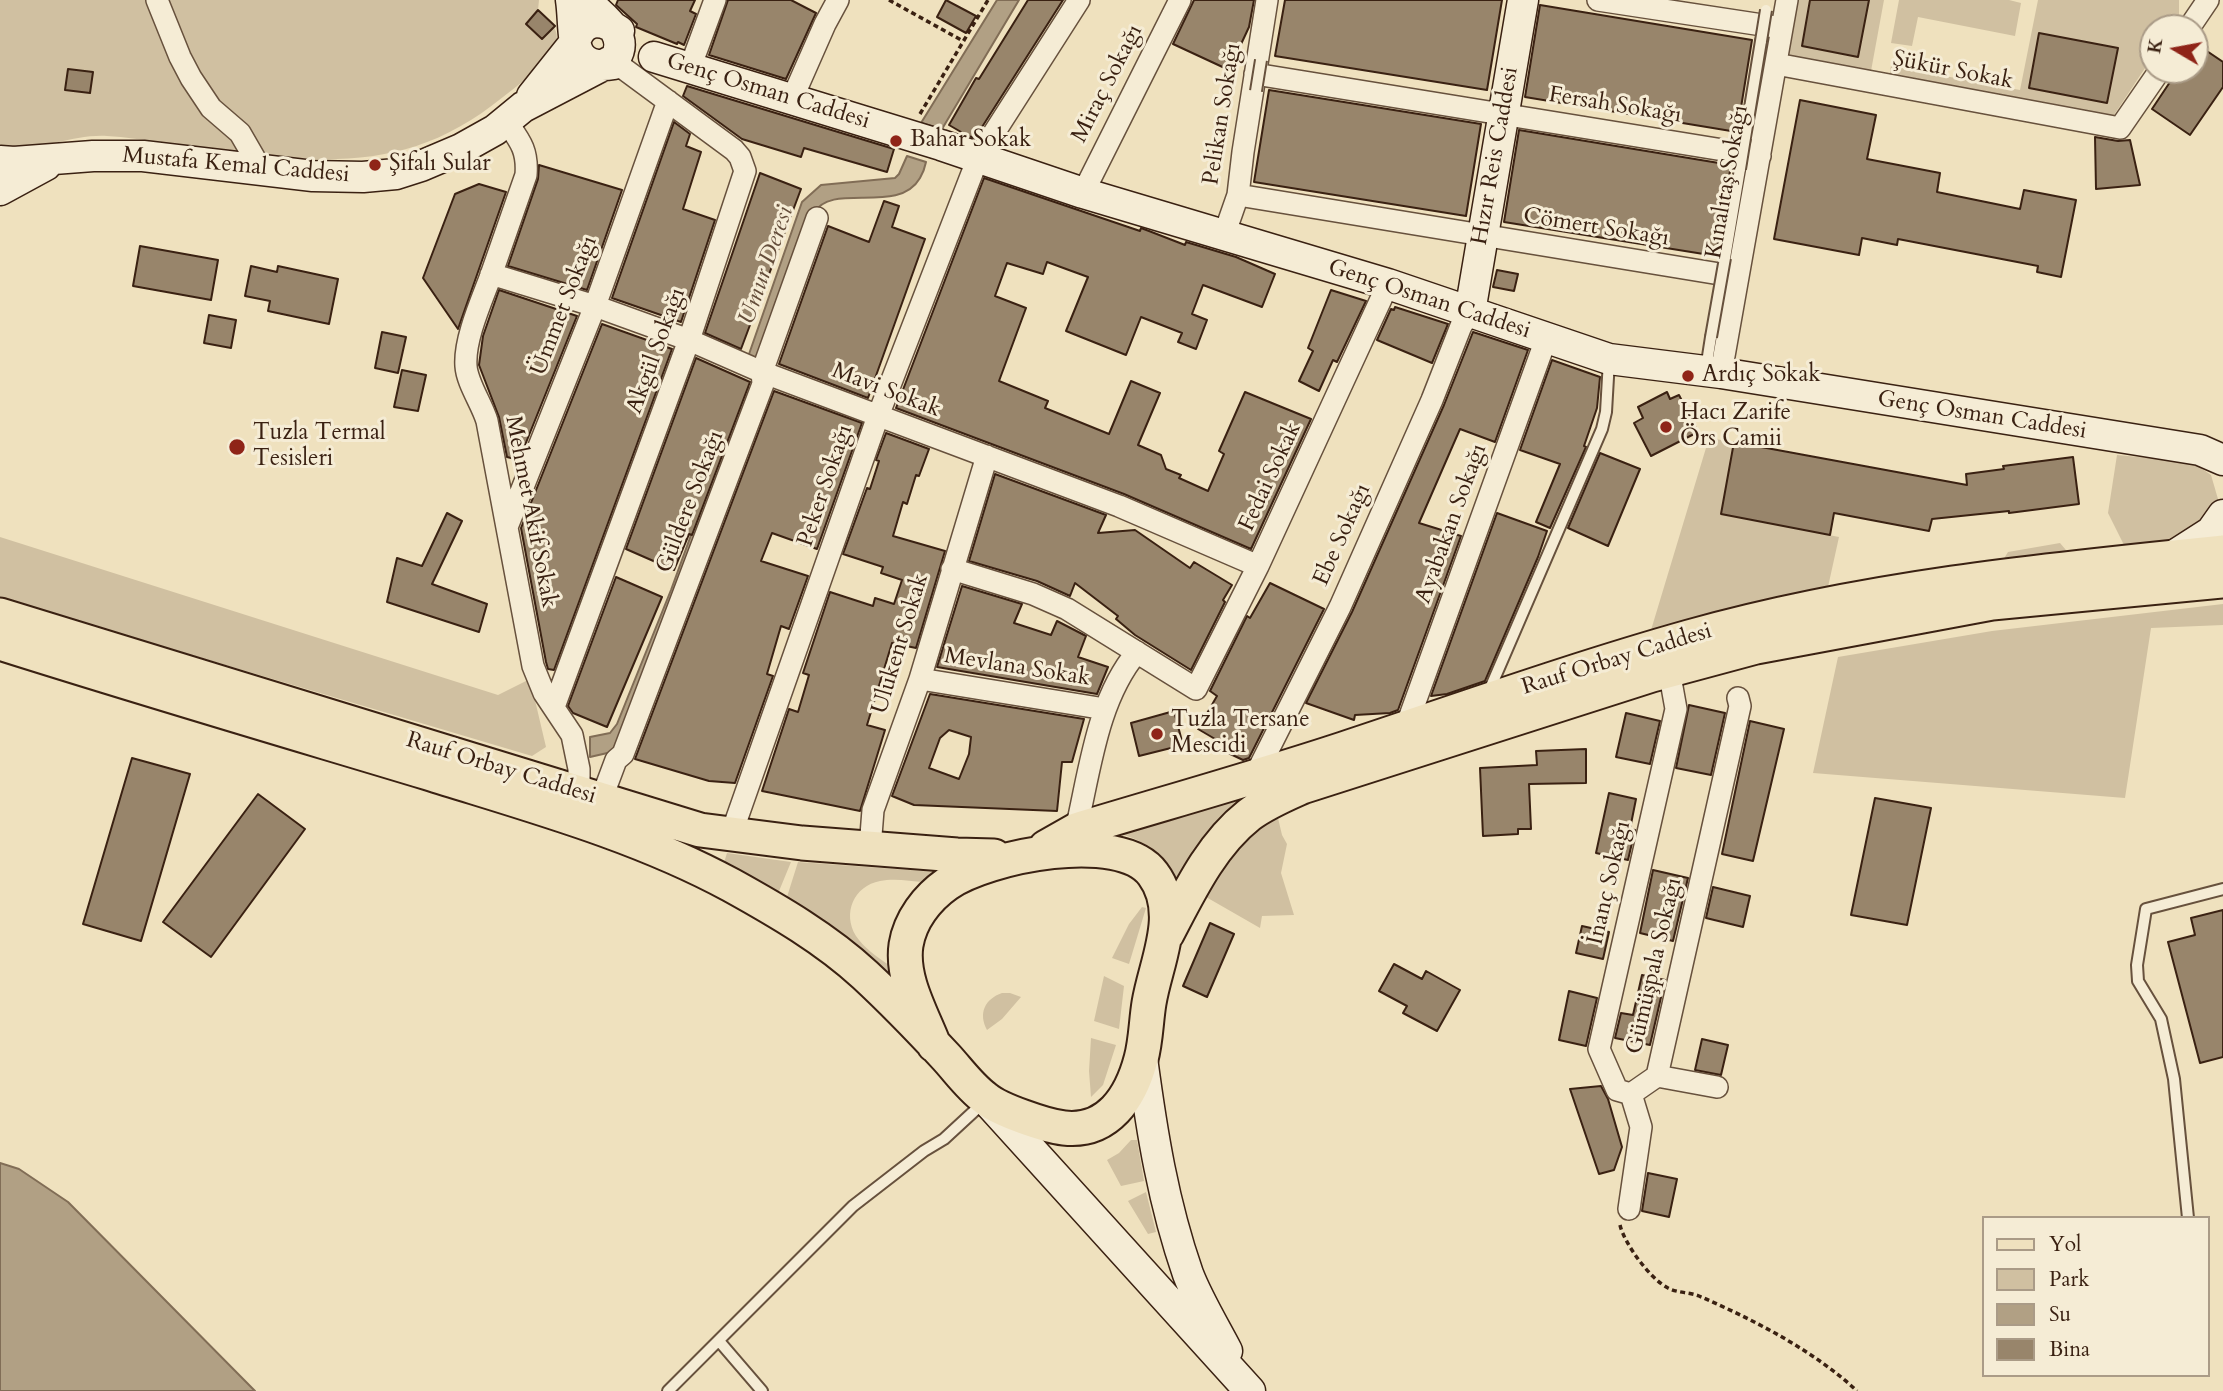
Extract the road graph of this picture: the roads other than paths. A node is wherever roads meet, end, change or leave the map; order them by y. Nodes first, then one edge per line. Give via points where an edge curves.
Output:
1 (157, 0) edge
2 (571, 0) edge
3 (585, 0) edge
4 (715, 0) edge
5 (838, 0) edge
6 (1079, 0) edge
7 (1180, 0) edge
8 (1269, 0) edge
9 (1523, 0) edge
10 (1598, 0) edge
11 (1787, 0) edge
12 (1767, 5) edge
13 (611, 25) junction
14 (1782, 28) junction
15 (575, 42) junction
16 (654, 57) junction
17 (610, 64) junction
18 (1776, 64) junction
19 (690, 68) junction
20 (1257, 75) junction
21 (2150, 84) edge
22 (792, 99) junction
23 (668, 101) junction
24 (515, 114) junction
25 (1503, 115) junction
26 (1249, 132) dead end
27 (1760, 156) junction
28 (978, 158) junction
29 (255, 159) dead end
30 (56, 160) junction
31 (0, 161) edge
32 (0, 190) edge
33 (1083, 192) junction
34 (1238, 195) junction
35 (817, 218) dead end
36 (1224, 235) junction
37 (1483, 236) junction
38 (491, 274) junction
39 (1738, 277) junction
40 (1388, 284) junction
41 (595, 306) junction
42 (1470, 312) junction
43 (1546, 339) junction
44 (690, 340) junction
45 (1609, 359) junction
46 (761, 372) junction
47 (1713, 372) junction
48 (878, 416) junction
49 (987, 456) junction
50 (2223, 460) edge
51 (2223, 515) edge
52 (507, 527) junction
53 (2223, 552) edge
54 (2223, 562) edge
55 (1258, 566) junction
56 (952, 569) junction
57 (2173, 571) junction
58 (2223, 581) edge
59 (0, 615) edge
60 (0, 643) edge
61 (1137, 652) junction
62 (1669, 670) junction
63 (920, 679) junction
64 (1738, 698) dead end
65 (1485, 700) junction
66 (554, 708) junction
67 (1105, 709) junction
68 (1406, 727) junction
69 (1255, 776) junction
70 (590, 797) junction
71 (1076, 830) junction
72 (731, 835) junction
73 (870, 848) junction
74 (1023, 855) junction
75 (2223, 889) edge
76 (1167, 934) junction
77 (934, 1045) junction
78 (1142, 1058) junction
79 (1657, 1076) junction
80 (1717, 1087) dead end
81 (1630, 1094) junction
82 (986, 1100) junction
83 (1629, 1209) road end
84 (2188, 1216) edge
85 (719, 1341) junction
86 (1246, 1387) edge
87 (668, 1391) edge
88 (762, 1391) edge

1 - 29 street via 191,78 211,108 240,133
2 - 15 street
3 - 13 street, Genç Osman Caddesi
4 - 19 street
5 - 22 street
6 - 28 street, Peker Sokağı
7 - 33 street, Miraç Sokağı
8 - 20 street, Pelikan Sokağı
9 - 25 street, Hızır Reis Caddesi
10 - 14 street
11 - 14 street, Kınalıtaş Sokağı
12 - 47 lane, bridge via 1711,337
13 - 15 street via 586,25
13 - 16 street, Genç Osman Caddesi
13 - 17 street via 619,35 620,47
14 - 18 street, Kınalıtaş Sokağı
15 - 17 street via 579,55 590,65
15 - 24 street, Mustafa Kemal Caddesi
16 - 17 street, Genç Osman Caddesi
16 - 19 street, Genç Osman Caddesi
17 - 23 street, Akgül Sokağı
17 - 24 street, Mustafa Kemal Caddesi via 588,71
18 - 21 street, Şükür Sokak via 2120,128
18 - 27 street, Kınalıtaş Sokağı
19 - 22 street, Genç Osman Caddesi
20 - 25 street, Fersah Sokağı
20 - 26 lane
20 - 34 street, Pelikan Sokağı
22 - 28 street, Genç Osman Caddesi
23 - 41 street, Ümmet Sokağı
23 - 44 street, Akgül Sokağı via 734,150 745,171
24 - 30 street, Mustafa Kemal Caddesi via 461,149 421,166 374,177 288,174 144,156
24 - 38 street, Mehmet Akif Sokak via 526,155 526,175
25 - 27 street, Fersah Sokağı
25 - 37 street, Hızır Reis Caddesi
27 - 39 street, Kınalıtaş Sokağı
28 - 33 street, Genç Osman Caddesi
28 - 48 street, Peker Sokağı
30 - 31 street, Mustafa Kemal Caddesi
30 - 32 street, Mustafa Kemal Caddesi
33 - 36 street, Genç Osman Caddesi
34 - 36 street, Pelikan Sokağı
34 - 37 street, Cömert Sokağı
35 - 46 street, Güldere Sokağı
36 - 40 street, Genç Osman Caddesi
37 - 39 street, Cömert Sokağı
37 - 42 street, Hızır Reis Caddesi
38 - 41 street, Mavi Sokak
38 - 52 street, Mehmet Akif Sokak via 466,363 487,421
39 - 47 street, Kınalıtaş Sokağı
40 - 42 street, Genç Osman Caddesi
40 - 55 street, Fedai Sokak
41 - 44 street, Mavi Sokak
41 - 52 street, Ümmet Sokağı
42 - 43 street, Genç Osman Caddesi
42 - 69 street, Ebe Sokağı via 1339,607
43 - 45 street, Genç Osman Caddesi
43 - 68 street, Ayabakan Sokağı
44 - 46 street, Mavi Sokak
44 - 66 street, Akgül Sokağı
45 - 47 street, Genç Osman Caddesi
45 - 65 lane via 1602,429
46 - 48 street, Mavi Sokak
46 - 70 street, Güldere Sokağı via 763,384 623,754
47 - 50 street, Genç Osman Caddesi via 2200,450
48 - 49 street, Mavi Sokak
48 - 72 street, Peker Sokağı
49 - 55 street, Mavi Sokak
49 - 56 street, Ulukent Sokak
51 - 57 street
52 - 66 street, Mehmet Akif Sokak via 533,666
53 - 57 main road, Rauf Orbay Caddesi
54 - 57 street via 2202,576
55 - 61 street, Fedai Sokak via 1196,688
56 - 61 street via 1049,600
56 - 63 street, Ulukent Sokak
57 - 58 main road, Rauf Orbay Caddesi
57 - 62 main road, Rauf Orbay Caddesi via 1769,644
57 - 65 main road, Rauf Orbay Caddesi via 1988,577 1775,616 1689,637
59 - 70 main road, Rauf Orbay Caddesi
60 - 77 main road, Rauf Orbay Caddesi via 508,798 655,850 730,884 830,947 864,974
61 - 67 street via 1120,674
62 - 76 main road, Rauf Orbay Caddesi via 1302,787 1265,805 1223,841
62 - 81 street, İnanç Sokağı via 1676,709 1599,1049 1617,1090
63 - 67 street, Mevlana Sokak
63 - 73 street, Ulukent Sokak via 873,810
64 - 79 street, Gümüşpala Sokağı via 1740,706
65 - 68 main road, Rauf Orbay Caddesi
66 - 70 street, Mehmet Akif Sokak via 572,735
67 - 71 street
68 - 69 main road, Rauf Orbay Caddesi
69 - 71 main road, Rauf Orbay Caddesi
70 - 72 main road, Rauf Orbay Caddesi
71 - 74 main road, Rauf Orbay Caddesi
72 - 73 main road, Rauf Orbay Caddesi
73 - 74 main road, Rauf Orbay Caddesi
74 - 76 main road, Rauf Orbay Caddesi via 1115,852 1143,863 1164,898
74 - 77 main road, Rauf Orbay Caddesi via 966,872 945,885 928,900 909,932 907,971
75 - 84 lane via 2146,909 2137,965 2138,981 2161,1019 2174,1079
76 - 78 main road, Rauf Orbay Caddesi via 1149,1004
77 - 82 main road, Rauf Orbay Caddesi
78 - 82 main road, Rauf Orbay Caddesi via 1127,1096 1113,1113 1080,1129 1041,1123
78 - 86 street via 1154,1151 1168,1210 1189,1276
79 - 80 street
79 - 81 street, Gümüşpala Sokağı
81 - 83 street via 1641,1127
82 - 85 lane via 944,1139 853,1206
82 - 86 street
85 - 87 lane
85 - 88 lane

